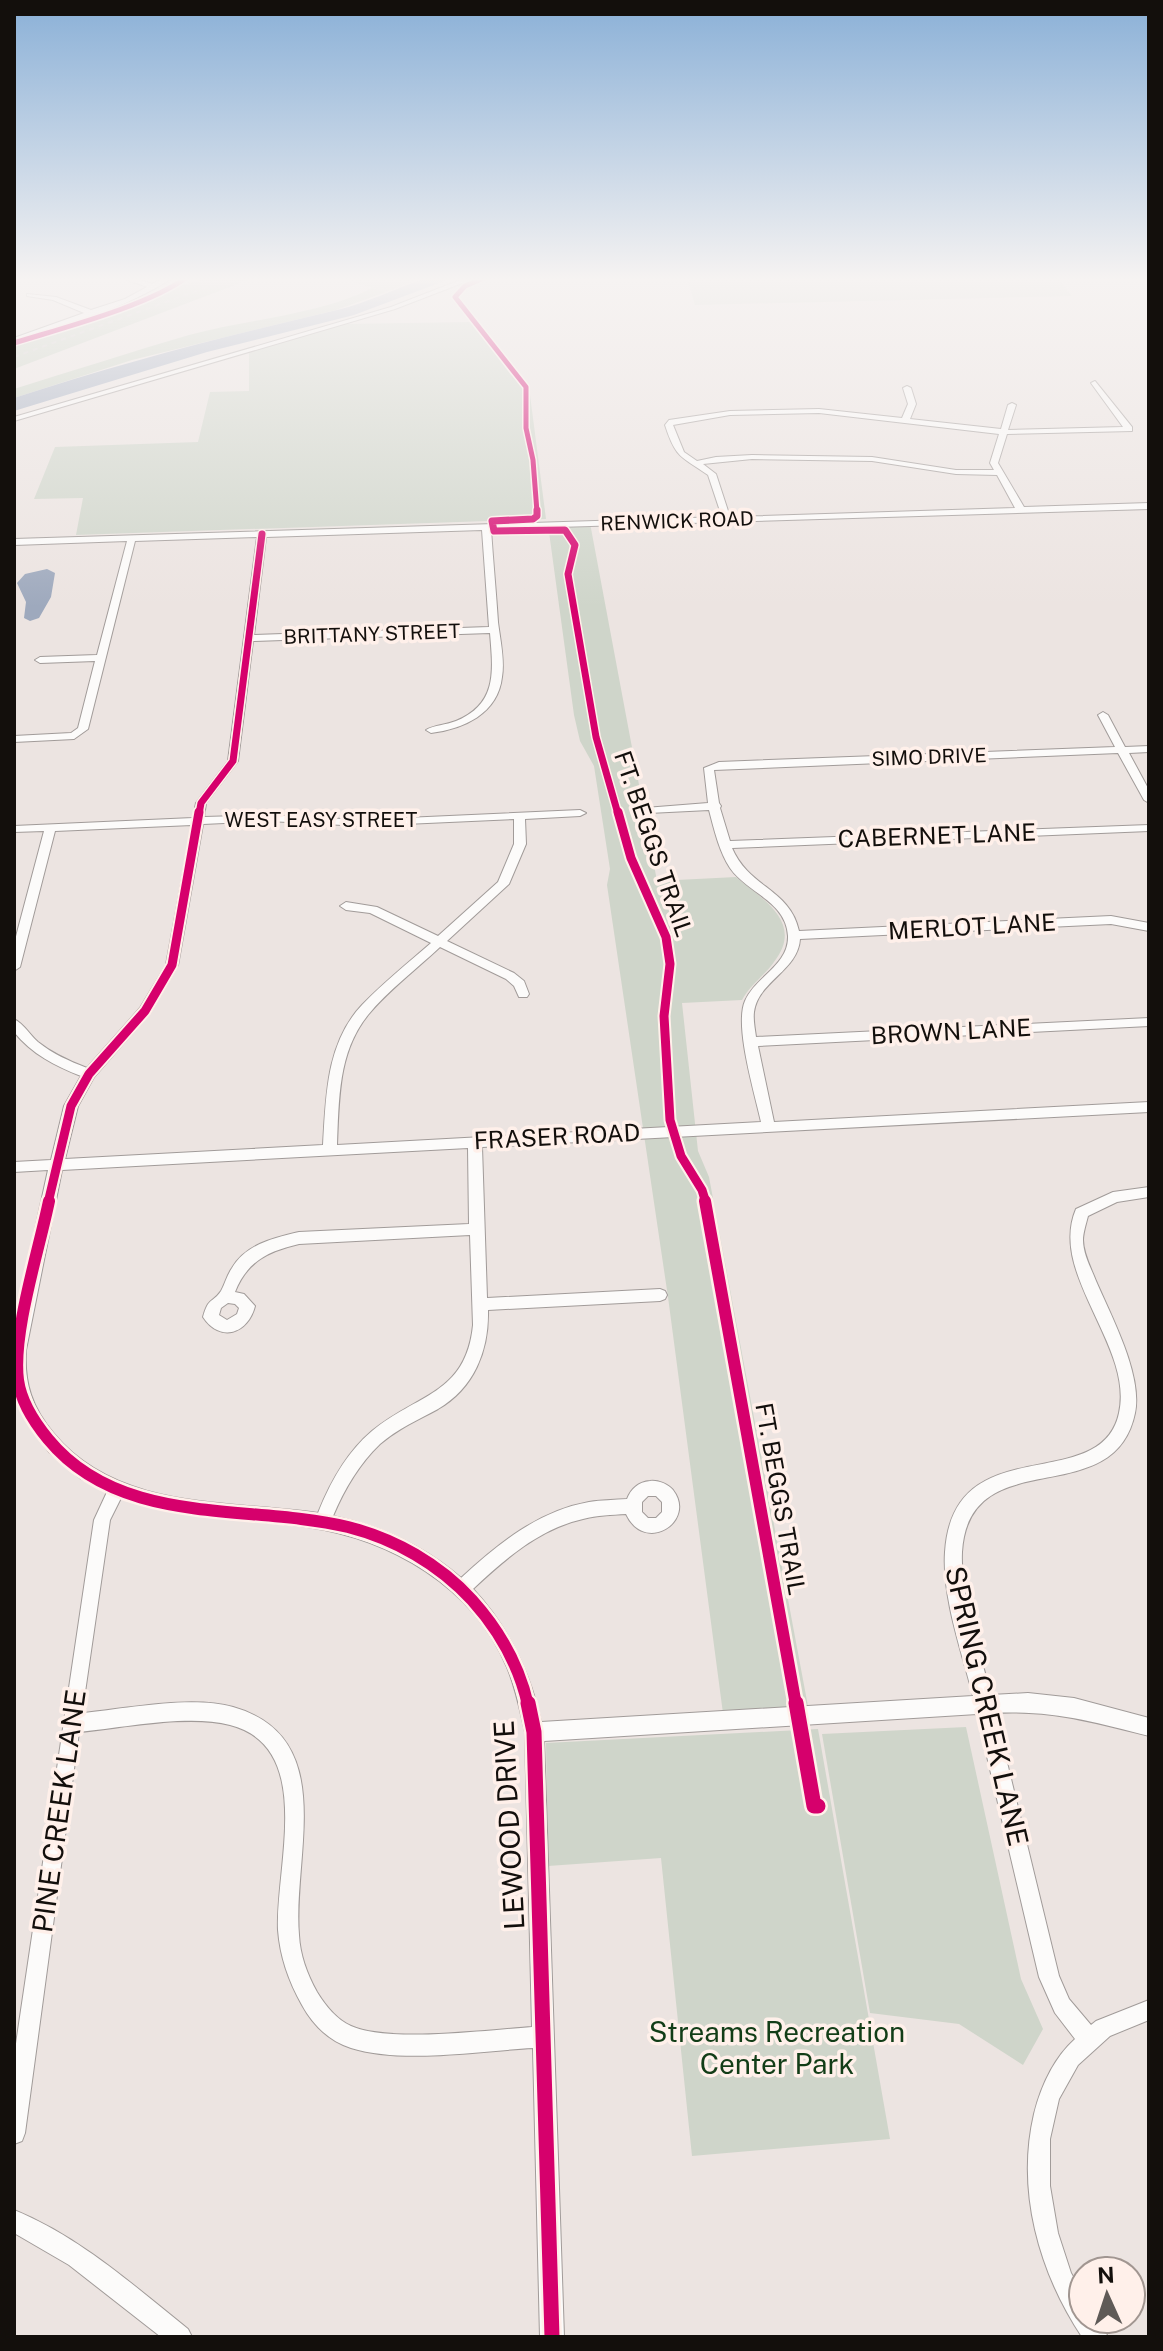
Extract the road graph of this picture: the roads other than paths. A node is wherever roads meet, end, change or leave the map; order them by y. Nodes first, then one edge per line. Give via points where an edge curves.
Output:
1 (120, 387) edge
2 (1098, 387) edge
3 (907, 388) dead end
4 (1012, 405) dead end
5 (14, 419) edge
6 (906, 419) junction
7 (1003, 432) junction
8 (695, 464) junction
9 (998, 473) junction
10 (1149, 506) edge
11 (1021, 510) junction
12 (727, 520) junction
13 (486, 526) junction
14 (262, 534) junction
15 (132, 537) junction
16 (14, 542) edge
17 (494, 630) junction
18 (250, 638) junction
19 (101, 658) junction
20 (40, 660) dead end
21 (1103, 715) dead end
22 (431, 730) dead end
23 (14, 739) edge
24 (1149, 749) edge
25 (1122, 750) junction
26 (1149, 800) edge
27 (716, 806) junction
28 (649, 810) dead end
29 (580, 813) dead end
30 (519, 816) junction
31 (197, 821) junction
32 (50, 828) junction
33 (1149, 828) edge
34 (14, 829) edge
35 (726, 845) junction
36 (346, 906) dead end
37 (1149, 927) edge
38 (795, 935) junction
39 (440, 942) junction
40 (14, 967) edge
41 (523, 994) dead end
42 (1149, 1022) edge
43 (14, 1023) edge
44 (752, 1042) junction
45 (89, 1074) junction
46 (1149, 1107) edge
47 (768, 1125) junction
48 (475, 1142) junction
49 (330, 1149) junction
50 (57, 1164) junction
51 (14, 1167) edge
52 (1149, 1192) edge
53 (477, 1229) junction
54 (660, 1295) dead end
55 (226, 1297) dead end
56 (483, 1304) junction
57 (16, 1380) edge
58 (116, 1491) junction
59 (632, 1506) dead end
60 (322, 1523) junction
61 (462, 1588) junction
62 (984, 1704) junction
63 (71, 1723) junction
64 (1149, 1727) edge
65 (534, 1732) junction
66 (1149, 2010) edge
67 (541, 2037) junction
68 (1087, 2037) junction
69 (14, 2133) edge
70 (14, 2221) edge
71 (1067, 2291) edge
72 (180, 2337) edge
73 (552, 2337) edge

1 - 5 street
2 - 7 street via 1129,429
3 - 6 street via 912,404
4 - 7 street
6 - 7 street
6 - 8 street via 797,411 672,422 677,451
7 - 9 street via 995,456
8 - 9 street via 752,457 872,459
8 - 12 street via 712,474
9 - 11 street
10 - 11 street, RENWICK ROAD
11 - 12 street, RENWICK ROAD
12 - 13 street, RENWICK ROAD
13 - 14 street, RENWICK ROAD
13 - 17 street
14 - 15 street, RENWICK ROAD
14 - 18 street, LEWOOD DRIVE
15 - 16 street, RENWICK ROAD
15 - 19 street
17 - 18 street, BRITTANY STREET
17 - 22 street via 496,688 463,724
18 - 31 street, LEWOOD DRIVE via 233,761 201,803
19 - 20 street
19 - 23 street via 79,733
21 - 25 street
24 - 25 street, SIMO DRIVE
25 - 26 street
25 - 27 street, SIMO DRIVE via 719,765 709,768
27 - 28 street
27 - 35 street
29 - 30 street, WEST EASY STREET
30 - 31 street, WEST EASY STREET via 361,823
30 - 39 street via 520,844 503,884
31 - 32 street, WEST EASY STREET
31 - 45 street, LEWOOD DRIVE via 172,965 145,1011
32 - 34 street, WEST EASY STREET
32 - 40 street
33 - 35 street, CABERNET LANE
35 - 38 street via 736,868 781,903
36 - 39 street via 373,910
37 - 38 street, MERLOT LANE via 1111,920
38 - 44 street via 793,950 750,1002
39 - 41 street via 510,976
39 - 49 street via 350,1027 335,1067
42 - 44 street, BROWN LANE
43 - 45 street via 43,1054
44 - 47 street
45 - 50 street, LEWOOD DRIVE via 71,1106
46 - 47 street, FRASER ROAD
47 - 48 street, FRASER ROAD
48 - 49 street, FRASER ROAD
48 - 53 street
49 - 50 street, FRASER ROAD
50 - 51 street, FRASER ROAD
50 - 57 street, LEWOOD DRIVE
52 - 62 street, SPRING CREEK LANE via 1114,1195 1081,1213 1076,1240 1126,1380 1128,1407 1120,1432 1106,1450 1079,1466 1017,1476 988,1489 969,1504 955,1538 956,1589
53 - 55 street via 275,1243 235,1269
53 - 56 street
54 - 56 street
56 - 60 street via 473,1359 459,1383 374,1438 341,1480
57 - 58 street, LEWOOD DRIVE via 43,1434 63,1456
58 - 60 street, LEWOOD DRIVE via 156,1502
58 - 63 street, PINE CREEK LANE via 102,1520
59 - 61 street via 581,1511 535,1529
60 - 61 street, LEWOOD DRIVE via 405,1548
61 - 65 street, LEWOOD DRIVE via 509,1651
62 - 64 street via 1053,1703
62 - 65 street
62 - 68 street, SPRING CREEK LANE via 1049,1977 1062,2006
63 - 67 street via 221,1713 255,1725 276,1743 295,1800 288,1926 292,1960 322,2016 349,2037 393,2043
63 - 69 street, PINE CREEK LANE
65 - 67 street, LEWOOD DRIVE
66 - 68 street via 1121,2016
67 - 73 street, LEWOOD DRIVE
68 - 71 street via 1057,2076 1038,2129 1037,2185 1047,2241
70 - 72 street via 69,2253

